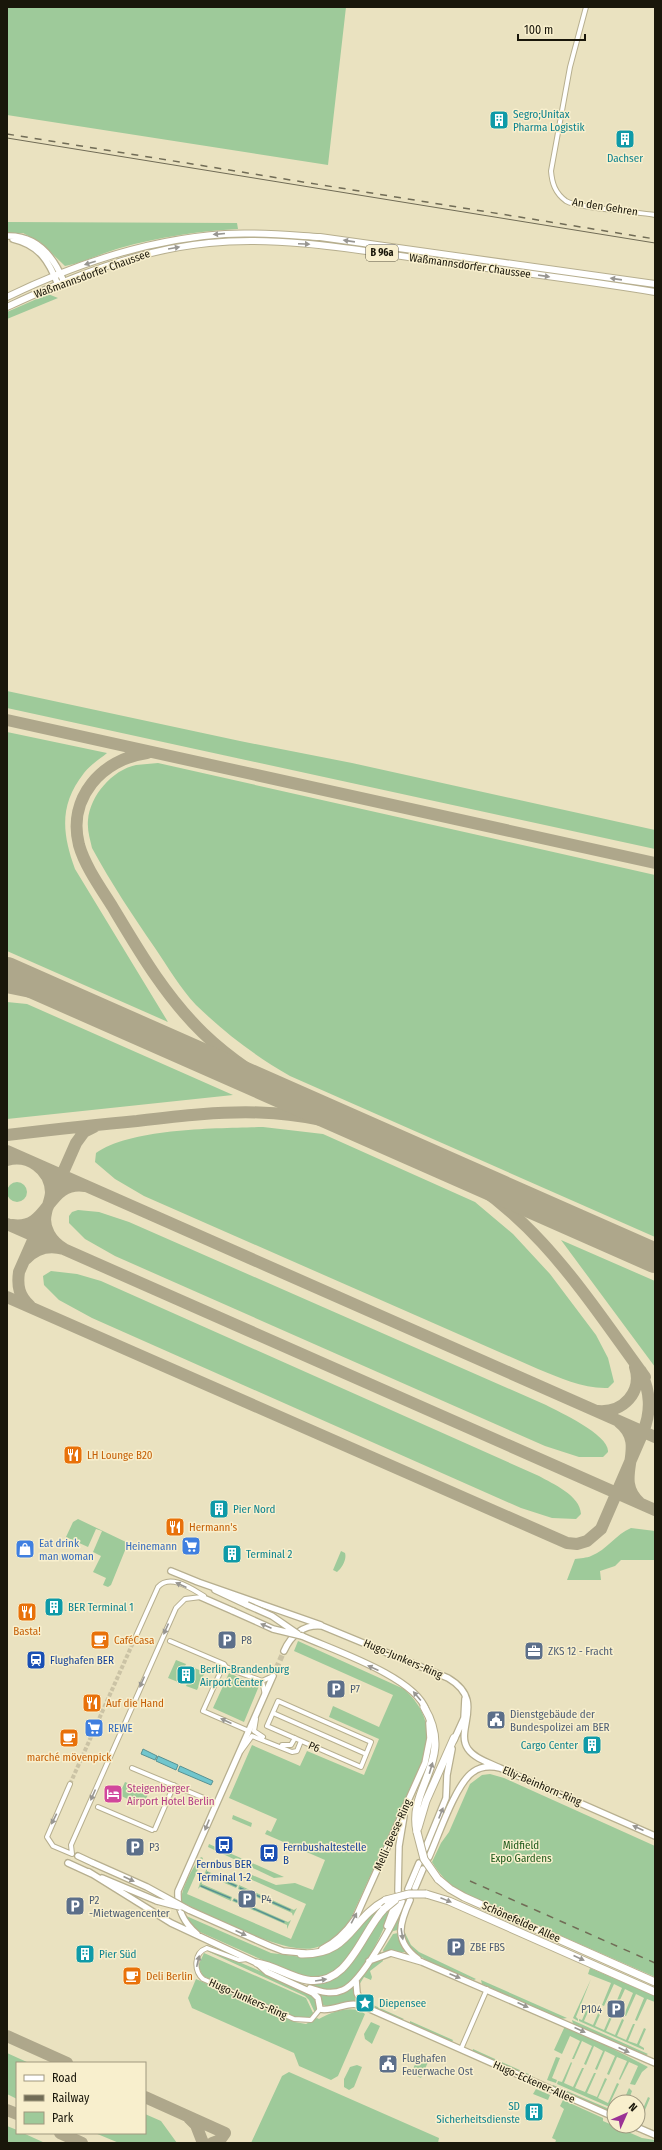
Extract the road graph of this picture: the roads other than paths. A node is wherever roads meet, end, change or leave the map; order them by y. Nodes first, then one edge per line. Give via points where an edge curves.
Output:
1 (586, 7) edge
2 (655, 215) edge
3 (7, 237) edge
4 (58, 275) junction
5 (61, 283) junction
6 (655, 284) edge
7 (655, 292) edge
8 (7, 297) edge
9 (7, 307) edge
10 (171, 1571) dead end
11 (195, 1581) junction
12 (203, 1597) junction
13 (327, 1627) junction
14 (136, 1636) tunnel mouth
15 (302, 1636) junction
16 (170, 1641) dead end
17 (284, 1651) tunnel mouth
18 (224, 1664) junction
19 (273, 1676) joint
20 (262, 1681) junction
21 (265, 1695) junction
22 (465, 1697) junction
23 (424, 1707) junction
24 (273, 1713) junction
25 (256, 1715) junction
26 (249, 1731) junction
27 (294, 1738) junction
28 (454, 1738) junction
29 (301, 1741) junction
30 (239, 1752) junction
31 (366, 1754) junction
32 (132, 1768) dead end
33 (500, 1768) junction
34 (70, 1784) tunnel mouth
35 (174, 1785) junction
36 (409, 1798) junction
37 (216, 1803) junction
38 (98, 1807) dead end
39 (417, 1832) junction
40 (655, 1836) edge
41 (425, 1848) dead end
42 (75, 1855) junction
43 (429, 1857) dead end
44 (68, 1863) dead end
45 (419, 1863) dead end
46 (423, 1869) dead end
47 (89, 1872) junction
48 (415, 1888) dead end
49 (404, 1895) junction
50 (395, 1904) dead end
51 (189, 1910) junction
52 (373, 1953) junction
53 (301, 1954) junction
54 (247, 1959) junction
55 (368, 1961) junction
56 (422, 1962) junction
57 (257, 1963) junction
58 (356, 1980) junction
59 (655, 1982) edge
60 (487, 1989) junction
61 (655, 1992) edge
62 (363, 2006) junction
63 (320, 2009) junction
64 (461, 2049) junction
65 (655, 2063) edge
66 (606, 2113) edge

1 - 2 street, An den Gehren via 566,82 551,171 552,180 559,195 572,204
3 - 4 street via 25,238 37,243 50,255
4 - 5 street
6 -> 4 main road, Waßmannsdorfer Chaussee / B 96a via 328,238 274,234 226,234 169,241 120,253
4 - 8 main road, Waßmannsdorfer Chaussee / B 96a
5 -> 7 main road, Waßmannsdorfer Chaussee / B 96a via 140,255 237,241 320,245
5 - 9 main road, Waßmannsdorfer Chaussee / B 96a
10 - 11 street, Melli-Beese-Ring
11 - 13 street
11 - 15 street, Melli-Beese-Ring, bridge via 265,1613
12 -> 14 street, Melli-Beese-Ring via 173,1581 164,1582 158,1587
15 -> 12 street, Melli-Beese-Ring, bridge via 273,1629
12 -> 42 street via 185,1599 176,1608 71,1845
13 - 17 street, Hugo-Junkers-Ring via 315,1626 302,1630 291,1638
13 - 22 street, Hugo-Junkers-Ring via 452,1680
23 -> 15 street, Melli-Beese-Ring via 412,1690 395,1678
16 - 18 street
18 - 20 street via 245,1676 250,1675
26 -> 18 street via 203,1711
19 - 20 street
19 - 21 street, Hugo-Junkers-Ring
20 - 21 street
21 - 25 street, Hugo-Junkers-Ring
22 - 28 street via 464,1718
22 - 33 street via 469,1712 464,1735 468,1749
23 - 36 street, Melli-Beese-Ring via 429,1728 429,1748
39 -> 23 highway, Schönefelder Allee via 416,1813 432,1765 435,1746 432,1722
24 - 27 street, P6 via 267,1726
24 - 31 street, P6
24 - 31 street via 278,1701 306,1713 371,1742
25 - 26 street, Hugo-Junkers-Ring
25 - 27 street via 254,1729 259,1735 288,1746
26 - 30 street, Hugo-Junkers-Ring
27 - 29 street, P6
28 - 39 highway via 426,1801
41 -> 28 street via 446,1798 448,1762
29 - 30 street via 297,1751 292,1752 252,1736
29 - 31 street, P6 via 361,1767
30 - 37 street, Hugo-Junkers-Ring
32 - 35 street
40 -> 33 street, Elly-Beinhorn-Ring
33 - 43 street, Elly-Beinhorn-Ring via 478,1769 466,1778
34 -> 42 street via 47,1837 53,1846
35 - 37 street
35 - 38 street via 153,1829
36 - 49 street via 400,1831
53 -> 36 street, Melli-Beese-Ring via 328,1946 349,1928
37 -> 54 street, Hugo-Junkers-Ring via 178,1891 178,1902 183,1919 199,1935 242,1953
39 - 59 highway, Schönefelder Allee, bridge via 424,1859 438,1879 450,1889 469,1900
42 -> 51 street, bridge via 147,1887
44 - 47 street
45 - 49 street, Hugo-Junkers-Ring
46 - 48 street
47 - 51 street, bridge via 157,1901
47 - 54 street, Hugo-Junkers-Ring via 171,1923
49 - 52 street, Hugo-Junkers-Ring via 390,1927
49 - 53 highway, Schönefelder Allee, bridge via 386,1900 372,1910 338,1945 321,1953
49 -> 56 street via 401,1935 409,1951
57 -> 49 highway, bridge via 270,1965 305,1980 320,1981 333,1977 348,1963 384,1909
49 -> 61 highway, Schönefelder Allee, bridge via 426,1894 445,1900
50 - 52 street
51 -> 53 street via 270,1946
52 - 55 street, Hugo-Junkers-Ring
54 - 57 street, Hugo-Junkers-Ring
63 -> 54 street, Hugo-Junkers-Ring via 310,2020 294,2019 203,1979 196,1967 199,1955 207,1948 239,1960
55 - 56 street via 391,1953
55 - 58 street, Hugo-Junkers-Ring
56 -> 60 street
57 - 58 street, Hugo-Junkers-Ring via 323,1992 342,1991
57 - 63 street via 267,1972 313,1993 318,1998
58 - 62 street via 357,1993
60 - 64 street
60 -> 65 street
62 - 63 street, Hugo-Eckener-Allee via 351,2004 328,2010
62 - 64 street, Hugo-Eckener-Allee
64 - 66 street, Hugo-Eckener-Allee

